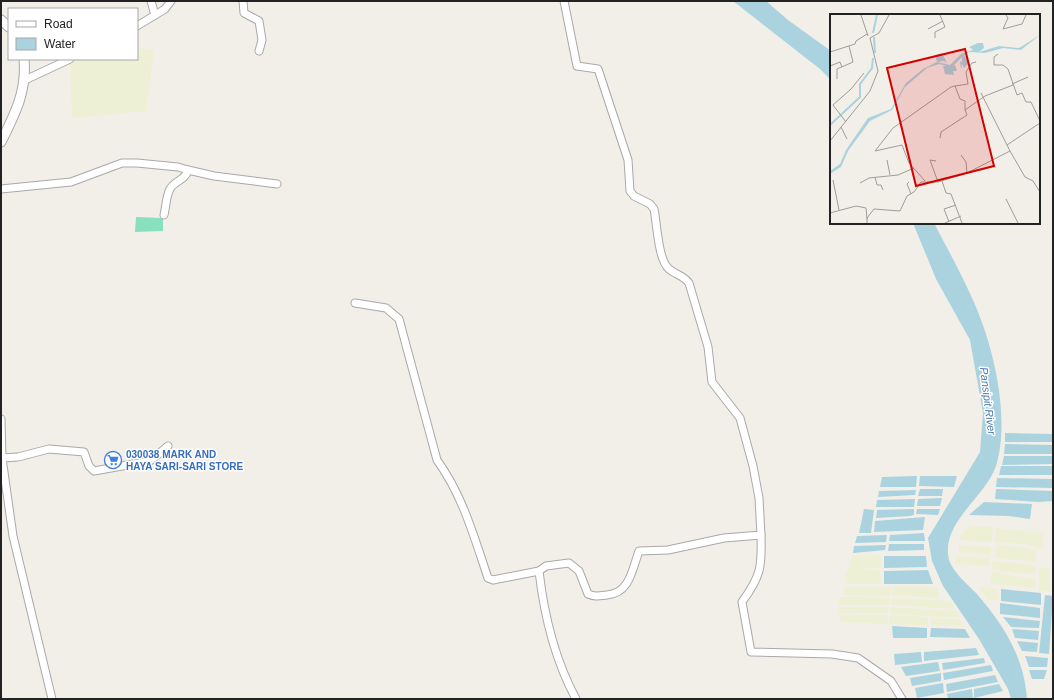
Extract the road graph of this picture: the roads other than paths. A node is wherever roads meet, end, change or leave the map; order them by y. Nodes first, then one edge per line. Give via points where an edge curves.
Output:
1 (151, 1) edge
2 (171, 1) edge
3 (243, 1) edge
4 (564, 1) edge
5 (155, 15) junction
6 (138, 25) edge
7 (259, 51) dead end
8 (24, 60) edge
9 (68, 60) edge
10 (25, 80) junction
11 (1, 142) edge
12 (188, 170) junction
13 (277, 184) dead end
14 (1, 189) edge
15 (164, 215) dead end
16 (355, 303) dead end
17 (1, 419) edge
18 (168, 446) dead end
19 (2, 458) edge
20 (761, 535) junction
21 (539, 571) junction
22 (52, 699) edge
23 (576, 699) edge
24 (902, 699) edge

1 - 5 street
2 - 5 street
3 - 7 street via 244,13 260,21 262,40
4 - 20 street via 577,66 598,69 628,160 630,191 654,209 663,259 668,269 684,277 689,283 708,347 712,382 740,418 759,498
5 - 6 street
8 - 10 street
9 - 10 street
10 - 11 street via 18,109
12 - 13 street
12 - 14 street via 122,163 71,182
12 - 15 street via 183,179 170,189
16 - 21 street via 386,308 399,318 437,460 450,478 467,514 488,578 493,580
17 - 19 street
18 - 19 street via 150,461 94,471 89,466 84,452 49,449 18,457
19 - 22 street via 13,536
20 - 21 street via 724,538 668,550 639,551 627,586 614,595 594,597 588,594 579,571 569,563 546,566
20 - 24 street via 762,558 756,582 742,602 751,652 832,654 858,658 891,681
21 - 23 street via 555,654

